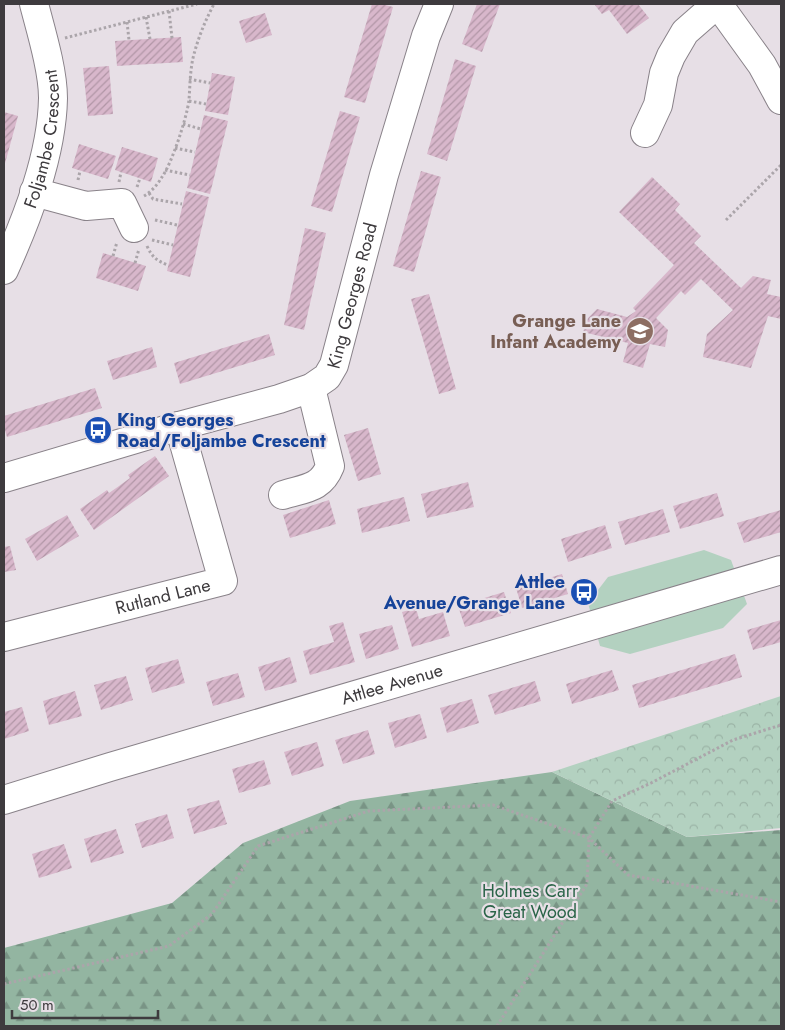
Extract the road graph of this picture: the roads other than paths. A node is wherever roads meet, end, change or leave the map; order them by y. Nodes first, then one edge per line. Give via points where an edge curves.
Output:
1 (34, 4) edge
2 (439, 4) edge
3 (718, 4) edge
4 (781, 100) edge
5 (646, 133) dead end
6 (34, 192) junction
7 (138, 229) road end
8 (4, 270) edge
9 (311, 388) junction
10 (179, 426) junction
11 (4, 478) edge
12 (283, 495) dead end
13 (781, 570) edge
14 (4, 637) edge
15 (4, 800) edge

1 - 6 street, Foljambe Crescent via 53,96 50,127
2 - 9 street, King Georges Road via 426,36 384,175 334,365 327,377
3 - 4 street via 762,64
3 - 5 street via 685,32 671,56 658,105
6 - 7 street via 86,206 122,204
6 - 8 street, Foljambe Crescent
9 - 10 street, King Georges Road
9 - 12 street via 330,466 319,483
10 - 11 street, King Georges Road
10 - 14 street, Rutland Lane via 223,581
13 - 15 street, Attlee Avenue

